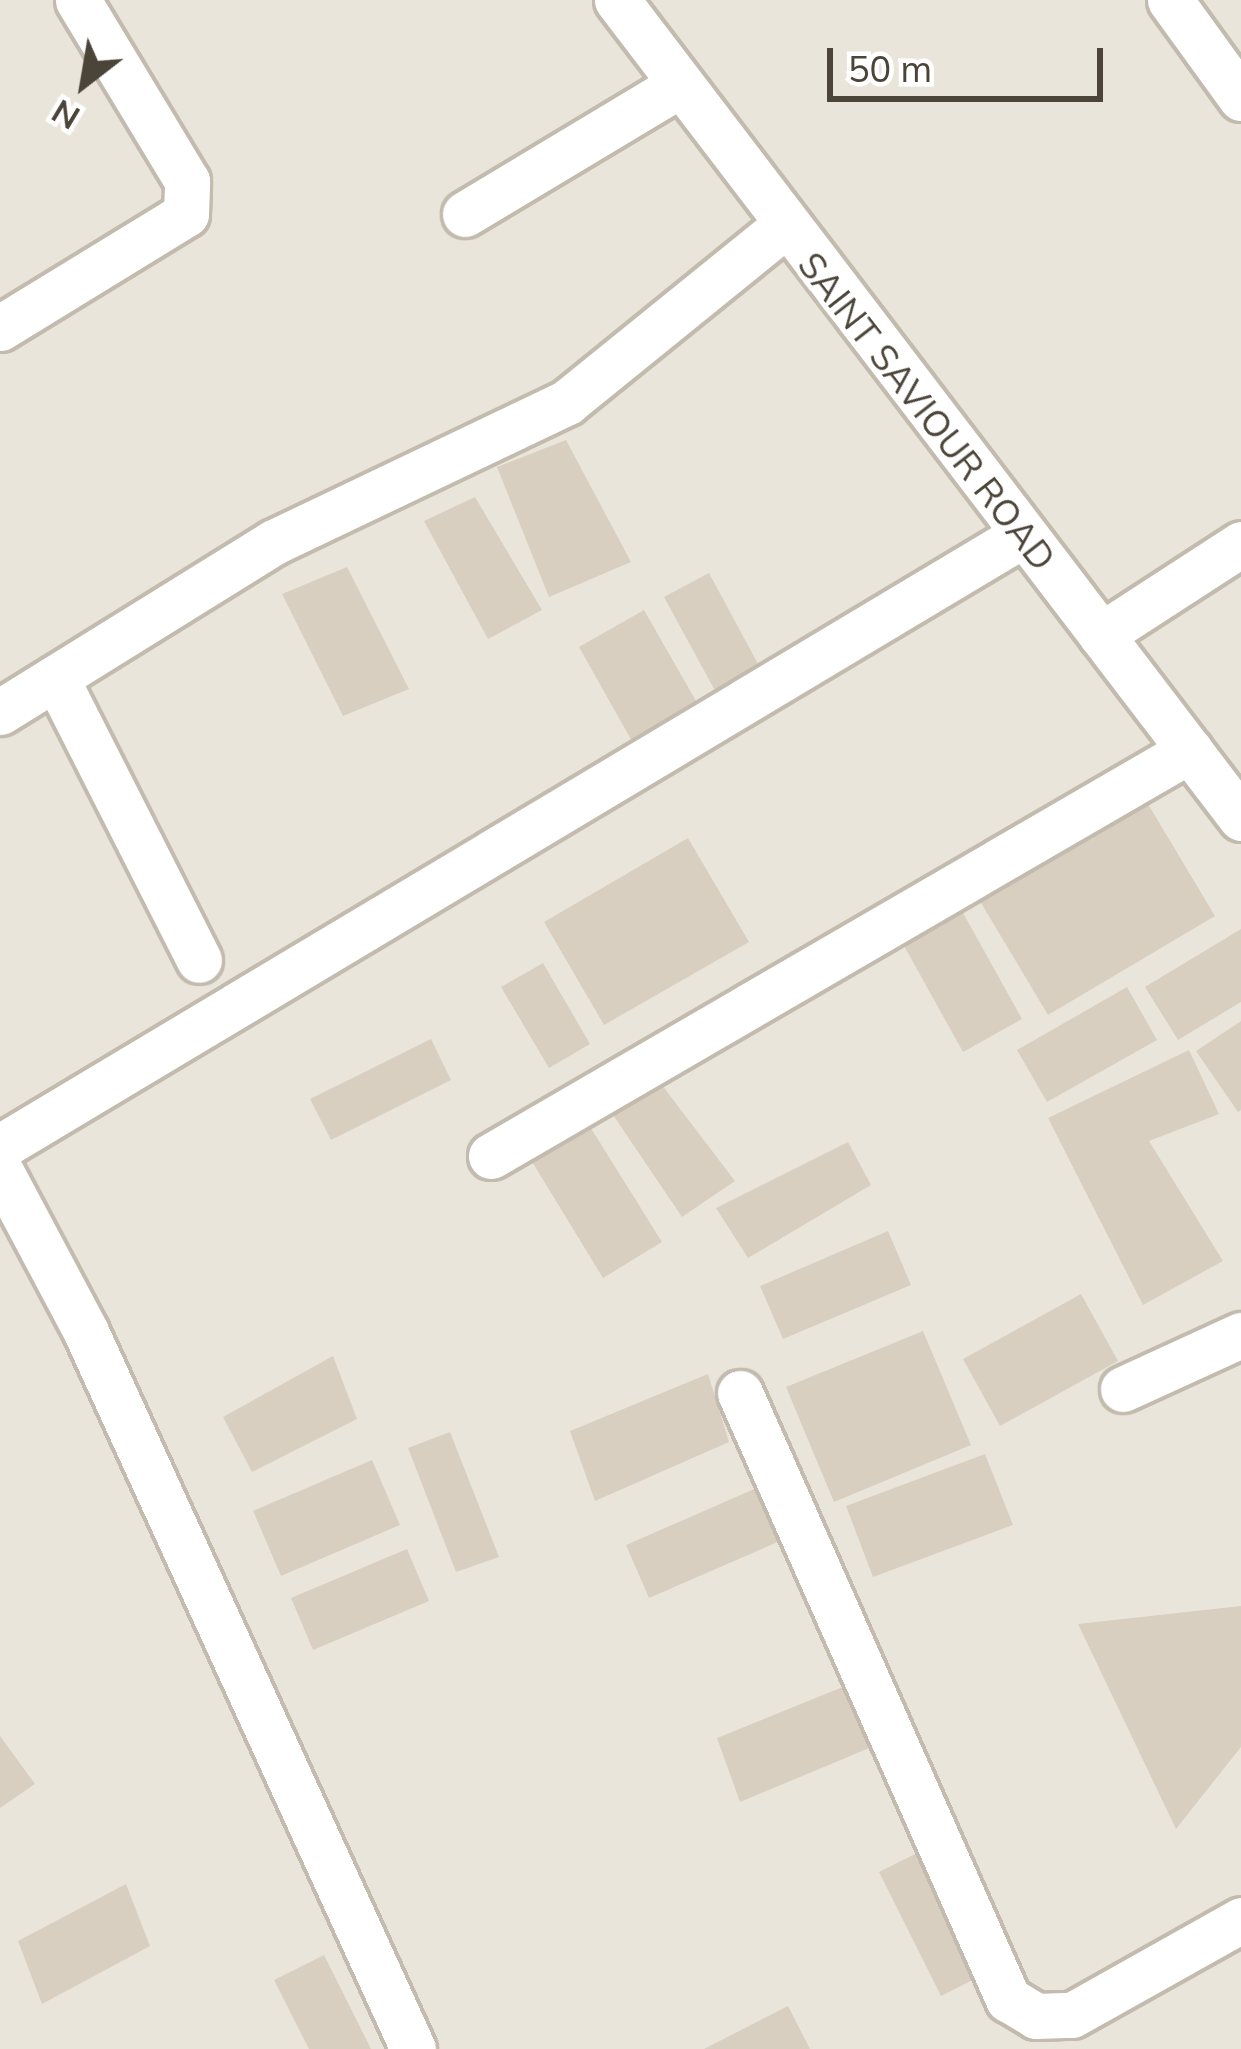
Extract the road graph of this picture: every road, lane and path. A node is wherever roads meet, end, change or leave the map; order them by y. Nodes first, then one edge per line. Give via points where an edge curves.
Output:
1 (78, 0) edge
2 (617, 0) edge
3 (1170, 0) edge
4 (680, 85) junction
5 (1241, 98) edge
6 (465, 214) dead end
7 (784, 226) junction
8 (0, 328) edge
9 (1021, 536) junction
10 (1241, 544) edge
11 (1101, 635) junction
12 (56, 678) junction
13 (0, 712) edge
14 (1190, 750) junction
15 (1241, 818) edge
16 (199, 960) dead end
17 (0, 1148) edge
18 (491, 1156) dead end
19 (0, 1170) edge
20 (1241, 1335) edge
21 (1123, 1389) dead end
22 (740, 1393) dead end
23 (1241, 1920) edge
24 (413, 2049) edge

1 - 8 street via 187,181 186,214
2 - 4 street, SAINT SAVIOUR ROAD
3 - 5 street
4 - 6 street
4 - 7 street, SAINT SAVIOUR ROAD
7 - 9 street, SAINT SAVIOUR ROAD
7 - 12 street via 567,401 274,542
9 - 11 street, SAINT SAVIOUR ROAD
9 - 17 street
10 - 11 street
11 - 14 street, SAINT SAVIOUR ROAD
12 - 13 street
12 - 16 street
14 - 15 street, SAINT SAVIOUR ROAD
14 - 18 street
19 - 24 street via 86,1332
20 - 21 street
22 - 23 street via 1008,1999 1036,2016 1072,2015

